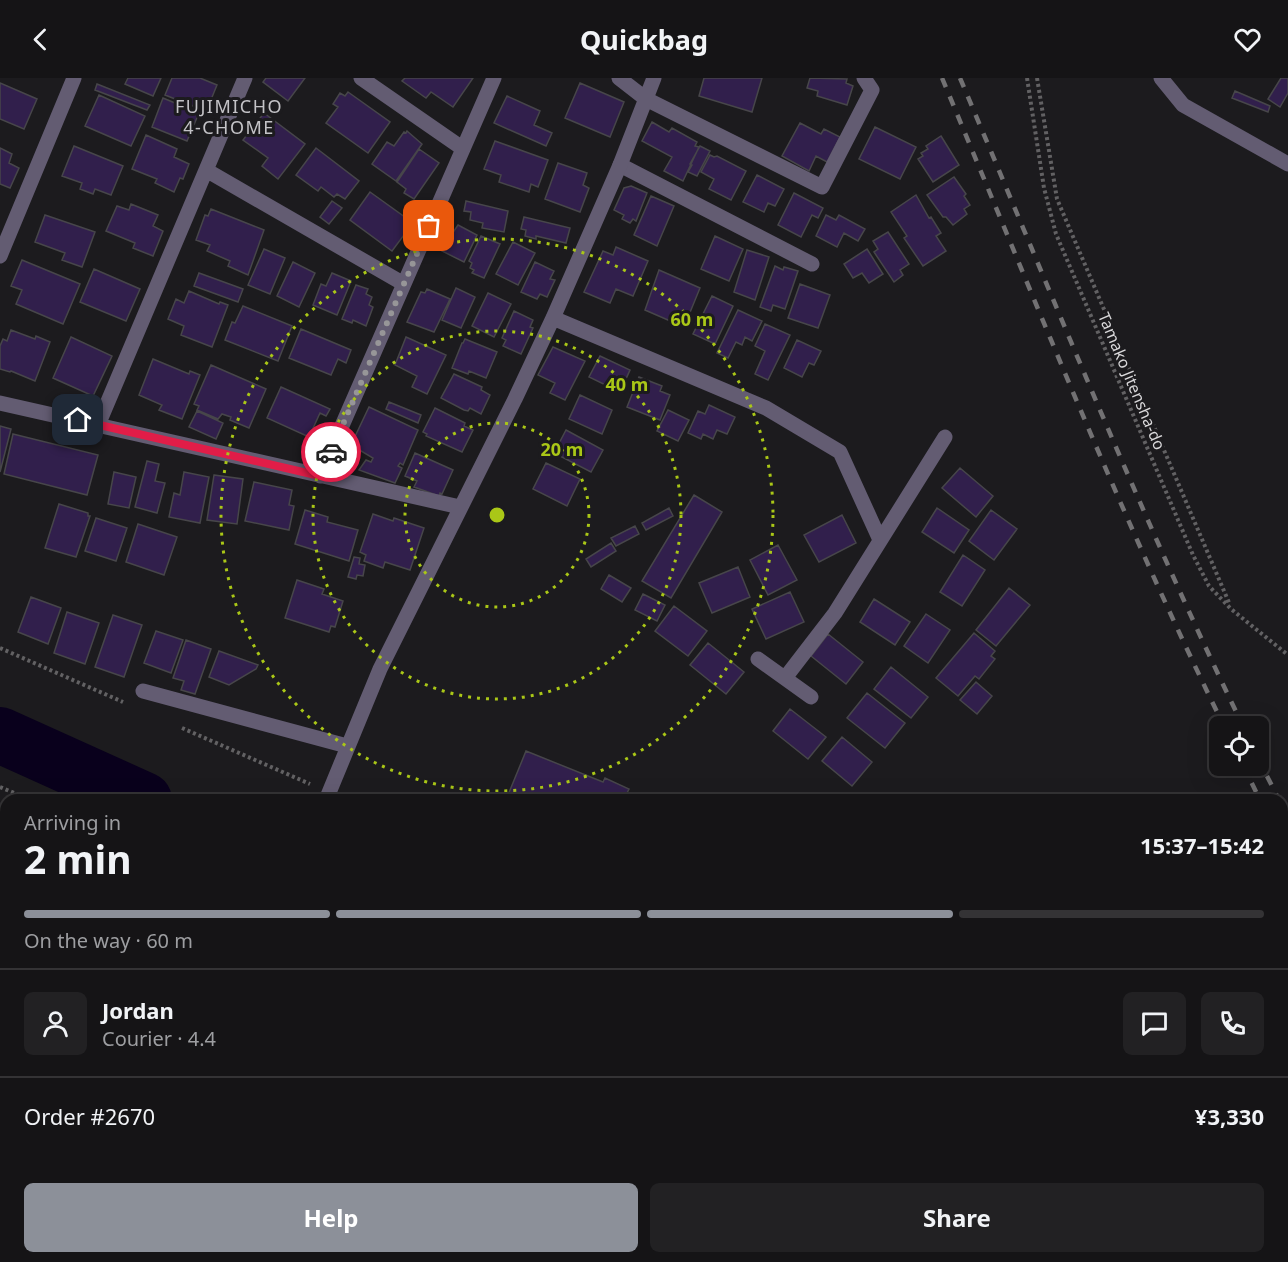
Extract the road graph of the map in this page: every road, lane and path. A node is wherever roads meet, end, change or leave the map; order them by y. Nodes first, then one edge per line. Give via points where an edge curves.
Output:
1 (74, 78) edge
2 (245, 78) edge
3 (361, 78) edge
4 (494, 78) edge
5 (619, 78) edge
6 (654, 78) edge
7 (864, 78) edge
8 (1028, 78) edge
9 (1037, 78) edge
10 (1161, 78) edge
11 (646, 99) junction
12 (462, 148) junction
13 (1288, 164) edge
14 (621, 165) junction
15 (206, 170) junction
16 (0, 256) edge
17 (812, 264) dead end
18 (404, 284) junction
19 (553, 318) junction
20 (0, 403) edge
21 (98, 425) junction
22 (945, 437) dead end
23 (320, 476) junction
24 (460, 507) junction
25 (880, 540) junction
26 (1231, 609) junction
27 (1288, 655) edge
28 (758, 659) dead end
29 (785, 678) junction
30 (143, 691) dead end
31 (811, 697) dead end
32 (347, 746) junction
33 (0, 787) edge
34 (17, 794) edge
35 (328, 794) edge

1 - 16 street
2 - 15 street
3 - 12 street
4 - 12 street
5 - 11 street
6 - 11 street
7 - 11 street via 872,90 822,187
8 - 26 path, Tamako Jitensha-do via 1044,188 1056,234 1193,555 1209,586
9 - 26 path via 1057,199
10 - 13 street via 1183,105
11 - 14 street
12 - 18 street
14 - 17 street
14 - 19 street
15 - 18 street
15 - 21 street
18 - 23 street
19 - 24 street
19 - 25 street via 766,408 840,453
20 - 21 street
21 - 23 street
22 - 25 street
23 - 24 street
24 - 32 street via 380,669
25 - 29 street via 835,614
26 - 27 path, Tamako Jitensha-do
28 - 29 street
29 - 31 street
30 - 32 street
32 - 35 street
33 - 34 path

